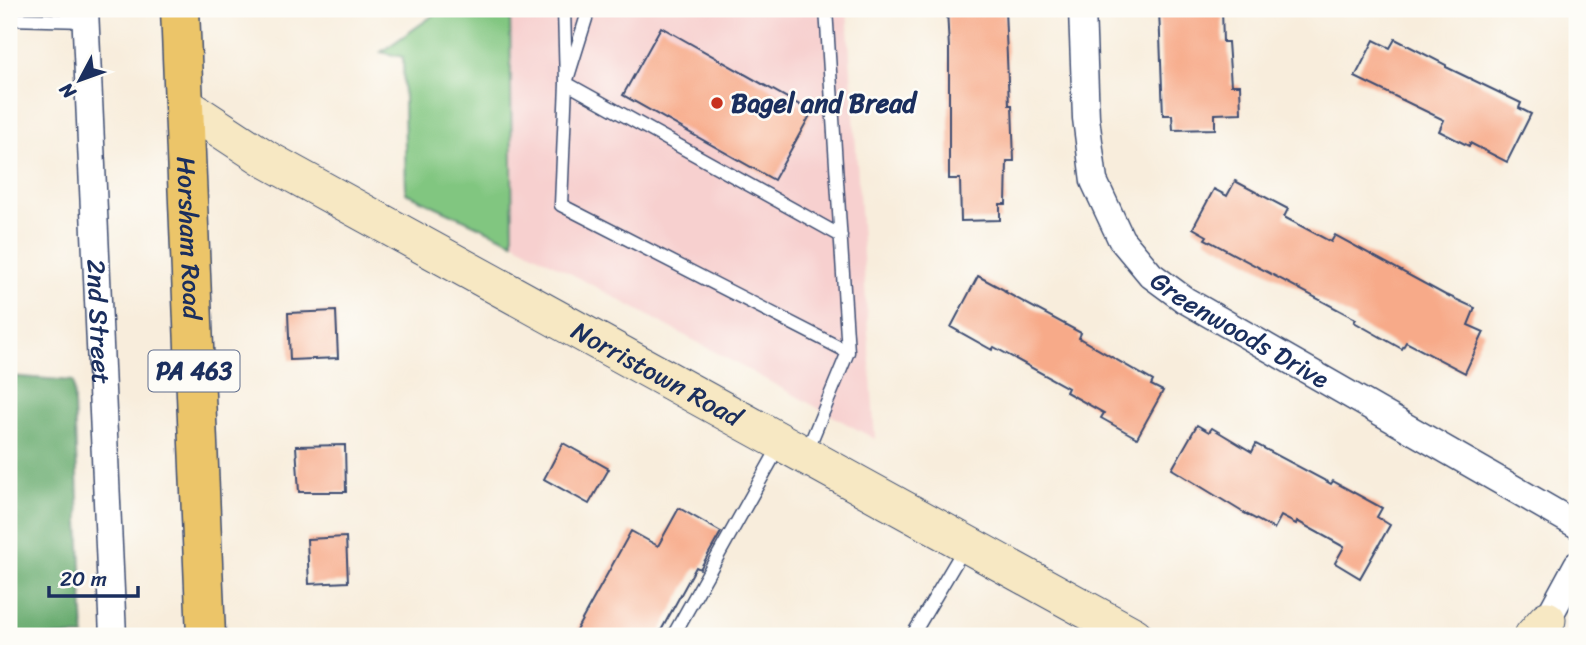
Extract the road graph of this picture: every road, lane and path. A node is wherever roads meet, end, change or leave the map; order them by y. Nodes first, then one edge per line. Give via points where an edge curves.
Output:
1 (180, 9) edge
2 (564, 9) edge
3 (589, 9) edge
4 (826, 9) edge
5 (1082, 9) edge
6 (85, 15) edge
7 (9, 19) edge
8 (566, 83) junction
9 (184, 105) junction
10 (841, 236) junction
11 (848, 352) junction
12 (794, 448) junction
13 (1577, 525) edge
14 (967, 544) junction
15 (1577, 565) edge
16 (1540, 632) edge
17 (113, 636) edge
18 (206, 636) edge
19 (673, 636) edge
20 (912, 636) edge
21 (1134, 636) edge

1 - 9 main road, Horsham Road / PA 463
2 - 8 lane
3 - 8 lane
4 - 10 lane
5 - 13 street, Greenwoods Drive via 1086,118 1094,181 1121,239 1151,275 1185,300
6 - 7 lane
6 - 17 street, 2nd Street
8 - 10 lane
8 - 11 lane via 561,205
9 - 12 main road, Norristown Road via 266,159
9 - 18 main road, Horsham Road / PA 463
10 - 11 lane
11 - 12 lane
12 - 14 main road, Norristown Road
12 - 19 lane
14 - 20 lane
14 - 21 main road, Norristown Road
15 - 16 street

